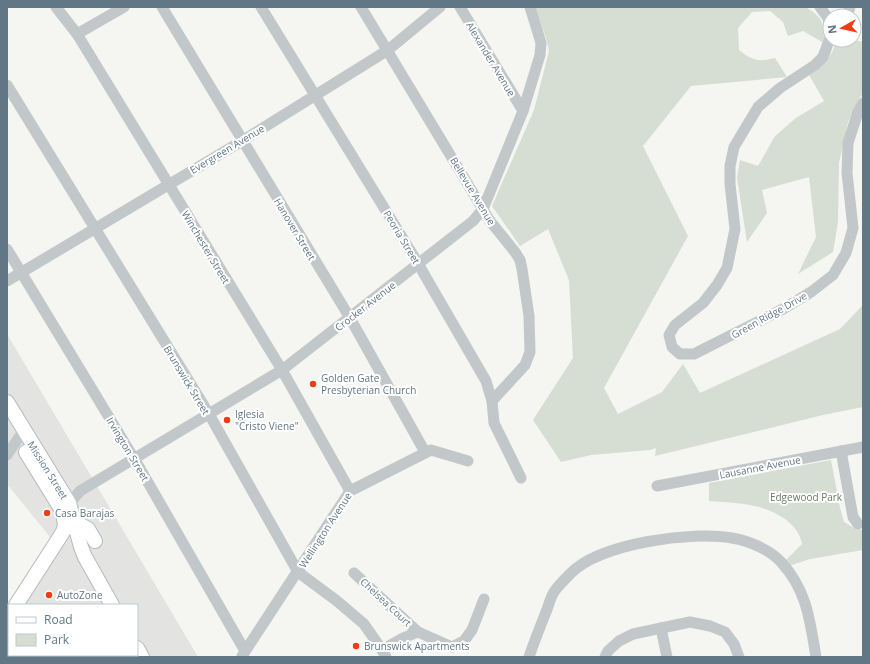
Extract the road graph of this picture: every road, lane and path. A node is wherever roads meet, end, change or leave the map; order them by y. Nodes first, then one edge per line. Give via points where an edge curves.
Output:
1 (56, 7) edge
2 (124, 7) edge
3 (162, 7) edge
4 (261, 7) edge
5 (361, 7) edge
6 (440, 7) edge
7 (460, 7) edge
8 (530, 7) edge
9 (78, 34) junction
10 (826, 48) edge
11 (388, 50) junction
12 (7, 85) edge
13 (315, 96) junction
14 (863, 103) edge
15 (523, 111) junction
16 (242, 141) junction
17 (168, 184) junction
18 (483, 208) junction
19 (95, 228) junction
20 (7, 249) edge
21 (418, 264) junction
22 (21, 272) junction
23 (7, 281) edge
24 (350, 318) junction
25 (282, 370) junction
26 (492, 401) junction
27 (7, 402) edge
28 (209, 414) junction
29 (7, 420) edge
30 (21, 434) junction
31 (863, 447) edge
32 (841, 451) junction
33 (425, 452) junction
34 (7, 455) edge
35 (135, 460) junction
36 (468, 461) dead end
37 (521, 478) dead end
38 (657, 486) dead end
39 (350, 491) junction
40 (66, 508) junction
41 (75, 522) junction
42 (858, 524) dead end
43 (63, 532) junction
44 (95, 541) dead end
45 (85, 557) junction
46 (298, 572) junction
47 (354, 573) dead end
48 (484, 599) dead end
49 (17, 604) edge
50 (111, 604) edge
51 (661, 628) junction
52 (418, 632) junction
53 (384, 653) edge
54 (243, 654) edge
55 (528, 657) edge
56 (604, 657) edge
57 (667, 657) edge
58 (739, 657) edge
59 (816, 657) edge

1 - 9 street, Winchester Street
2 - 9 street
3 - 16 street, Hanover Street
4 - 13 street, Peoria Street
5 - 11 street, Bellevue Avenue
6 - 11 street, Evergreen Avenue
7 - 15 street, Alexander Avenue
8 - 15 street, Crocker Avenue via 540,37 541,50
9 - 17 street, Winchester Street
10 - 14 street, Green Ridge Drive via 823,57 815,65 780,88 758,107 734,147 730,184 735,229 726,268 703,303 675,325 669,335 672,347 680,354 694,354 783,309 811,292 833,274 846,253 853,228 846,173 848,143
11 - 13 street, Evergreen Avenue
11 - 18 street, Bellevue Avenue
12 - 19 street, Brunswick Street
13 - 16 street, Evergreen Avenue
13 - 21 street, Peoria Street
15 - 18 street, Crocker Avenue
16 - 17 street, Evergreen Avenue
16 - 24 street, Hanover Street
17 - 19 street, Evergreen Avenue
17 - 25 street, Winchester Street
18 - 21 street, Crocker Avenue via 473,221
18 - 26 street, Bellevue Avenue via 520,260 530,330 530,352 525,365
19 - 22 street, Evergreen Avenue
19 - 28 street, Brunswick Street
20 - 22 street, Irvington Street
21 - 24 street, Crocker Avenue
21 - 26 street, Peoria Street via 486,380
22 - 23 street, Evergreen Avenue
22 - 35 street, Irvington Street
24 - 25 street, Crocker Avenue
24 - 33 street, Hanover Street
25 - 28 street, Crocker Avenue
25 - 39 street, Winchester Street
26 - 37 street, Peoria Street via 494,424
27 - 30 main road, Mission Street
28 - 35 street, Crocker Avenue
28 - 46 street, Brunswick Street
29 - 30 main road, Mission Street
30 - 34 street
30 - 40 main road, Mission Street
31 - 32 street, Lausanne Avenue
32 - 38 street, Lausanne Avenue
32 - 42 street via 853,517
33 - 36 street via 431,450
33 - 39 street, Wellington Avenue
35 - 40 street, Crocker Avenue via 80,492
35 - 54 street, Irvington Street
39 - 46 street, Wellington Avenue
40 - 41 main road, Mission Street
40 - 43 main road
41 - 44 main road via 88,529
41 - 45 main road, Mission Street
43 - 45 main road via 70,534
43 - 49 main road
45 - 50 main road, Mission Street
46 - 53 street, Brunswick Street via 364,624
46 - 54 street, Wellington Avenue
47 - 52 street, Chelsea Court
48 - 52 street, Chelsea Court via 472,630 464,641 452,647
51 - 56 street via 634,634 619,641
51 - 57 street
51 - 58 street via 690,622 710,626 726,632
52 - 53 street, Chelsea Court via 403,638
55 - 59 street via 554,593 581,564 600,555 635,545 693,536 733,538 764,549 780,561 801,591

